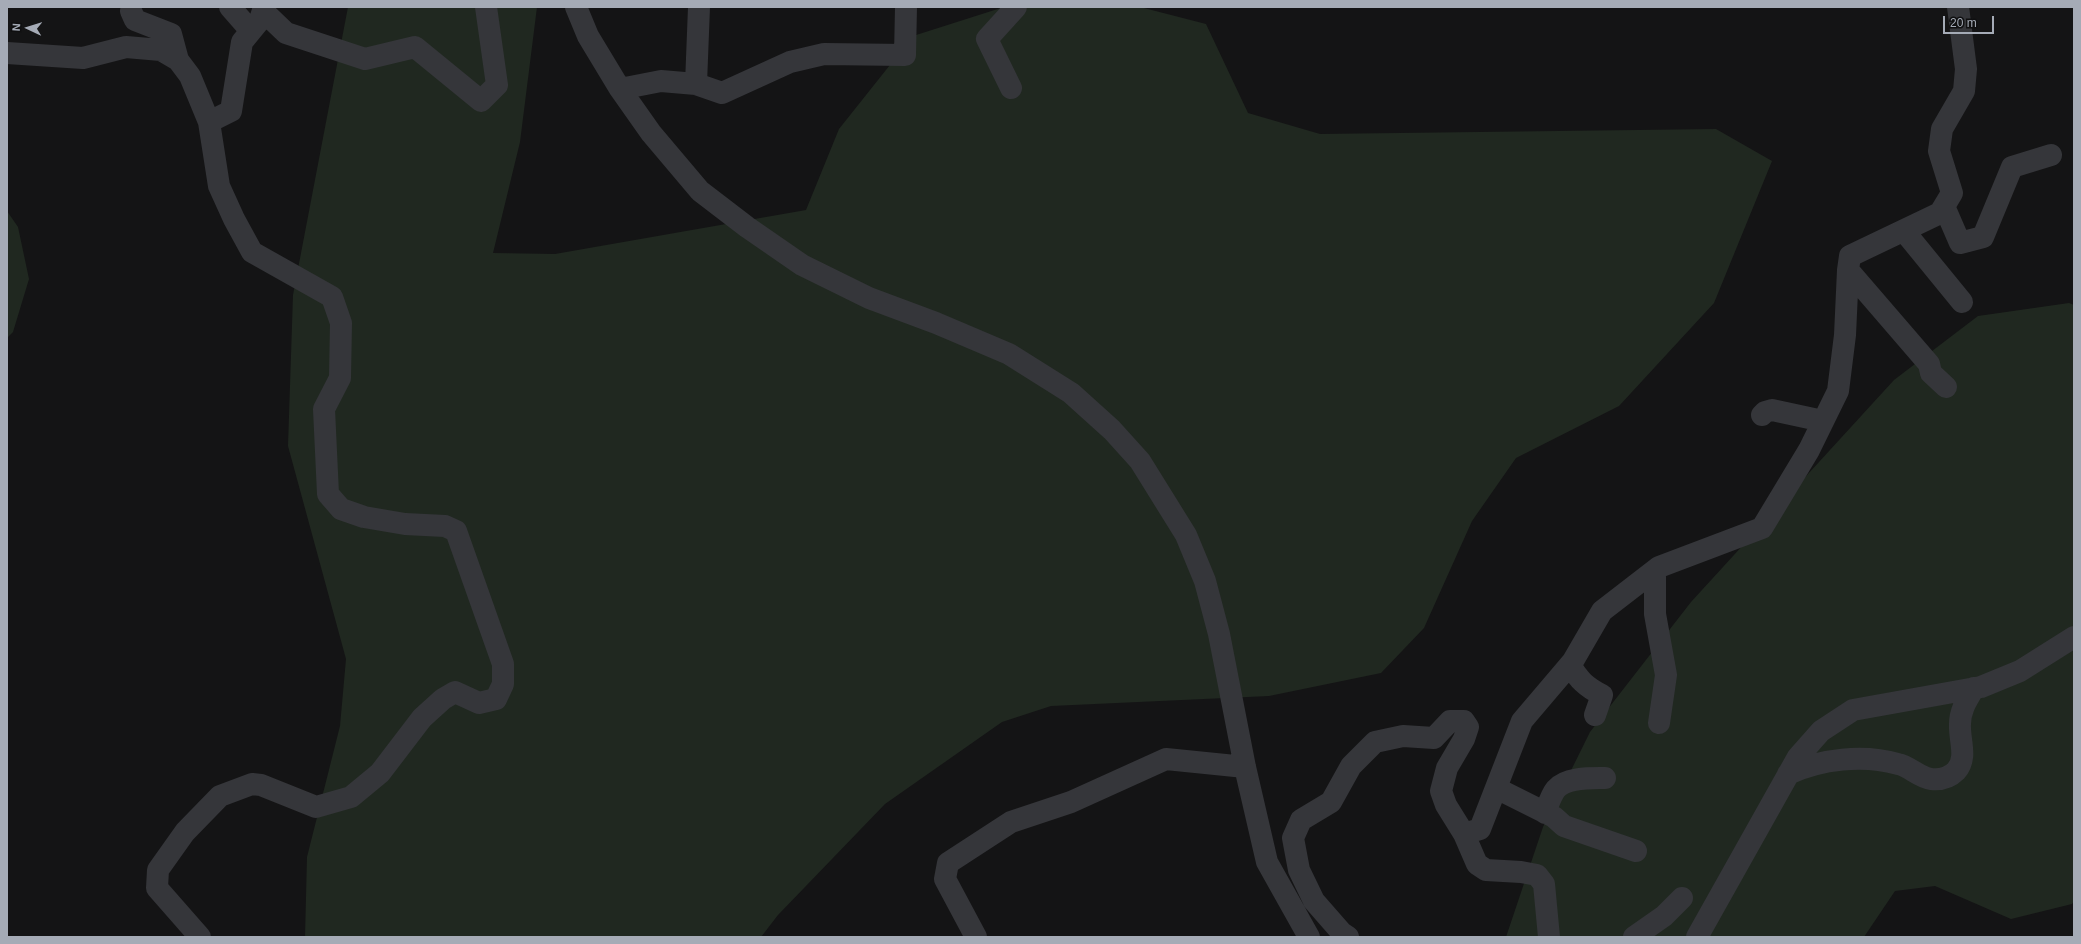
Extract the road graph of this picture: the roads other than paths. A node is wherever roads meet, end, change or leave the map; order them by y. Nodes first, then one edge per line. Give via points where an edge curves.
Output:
1 (230, 7) edge
2 (486, 7) edge
3 (576, 7) edge
4 (699, 7) edge
5 (906, 7) edge
6 (1016, 7) edge
7 (1958, 7) edge
8 (263, 9) edge
9 (131, 11) dead end
10 (251, 31) junction
11 (7, 53) edge
12 (178, 60) junction
13 (696, 84) junction
14 (1012, 88) dead end
15 (620, 90) junction
16 (209, 122) junction
17 (2051, 155) dead end
18 (1944, 206) junction
19 (1904, 231) junction
20 (1848, 270) junction
21 (1962, 302) dead end
22 (1946, 387) dead end
23 (1762, 416) dead end
24 (1823, 421) junction
25 (1655, 570) junction
26 (2074, 637) edge
27 (1570, 665) junction
28 (1974, 688) junction
29 (1595, 715) dead end
30 (1659, 723) dead end
31 (1245, 767) junction
32 (1788, 774) junction
33 (1605, 778) dead end
34 (1496, 788) junction
35 (1545, 813) junction
36 (1464, 834) junction
37 (1636, 851) dead end
38 (1682, 898) dead end
39 (200, 937) edge
40 (976, 937) edge
41 (1309, 937) edge
42 (1348, 937) edge
43 (1549, 937) edge
44 (1634, 937) edge
45 (1696, 937) edge

1 - 10 street
2 - 8 street via 498,85 481,101 415,47 365,59 286,33
3 - 15 street via 588,36
4 - 13 street
5 - 13 street via 905,55 824,54 790,62 722,93
6 - 14 street via 987,39
7 - 18 street via 1966,69 1964,91 1942,129 1939,151 1952,193
8 - 10 street via 260,20
9 - 12 street via 134,20 171,34
10 - 16 street via 242,42 231,111
11 - 12 street via 83,58 126,47 161,50
12 - 16 street via 190,76
13 - 15 street via 662,81
15 - 31 street via 651,133 700,190 747,228 802,265 869,298 1009,354 1071,393 1112,430 1140,462 1164,498 1186,535 1205,581 1219,634
16 - 39 street via 219,186 252,252 332,297 341,324 340,378 324,409 328,494 341,509 364,517 405,524 445,526 456,531 503,664 503,684 496,699 479,703 455,692 443,699 422,718 380,773 351,797 316,807 261,785 252,784 220,796 185,832 158,870 156,888
17 - 18 street via 2003,169 1983,237 1960,243
18 - 19 street via 1940,213
19 - 20 street via 1850,256
19 - 21 street
20 - 22 street via 1929,364 1930,373
20 - 24 street via 1845,335 1838,391
23 - 24 street via 1772,410
24 - 25 street via 1809,450 1762,528
25 - 27 street via 1602,610
25 - 30 street via 1655,614 1666,675
26 - 28 street via 2020,671
27 - 29 street via 1584,684 1602,695
27 - 34 street via 1522,721
28 - 32 street via 1853,710 1821,731 1798,757
28 - 32 street via 1962,709 1962,760 1956,771 1945,779 1929,779 1900,764 1877,760 1813,764
31 - 40 street via 1166,759 1071,802 1011,822 948,863 945,879
31 - 41 street via 1267,862
32 - 45 street
33 - 35 street via 1588,778 1562,784 1555,790
34 - 35 street
34 - 36 street via 1480,829
35 - 37 street via 1564,826
36 - 42 street via 1446,805 1441,791 1447,768 1468,727 1464,720 1450,721 1434,738 1403,736 1375,742 1351,766 1331,802 1302,820 1293,838 1299,870 1314,901
36 - 43 street via 1477,864 1486,870 1537,875 1544,884
38 - 44 street via 1664,916

